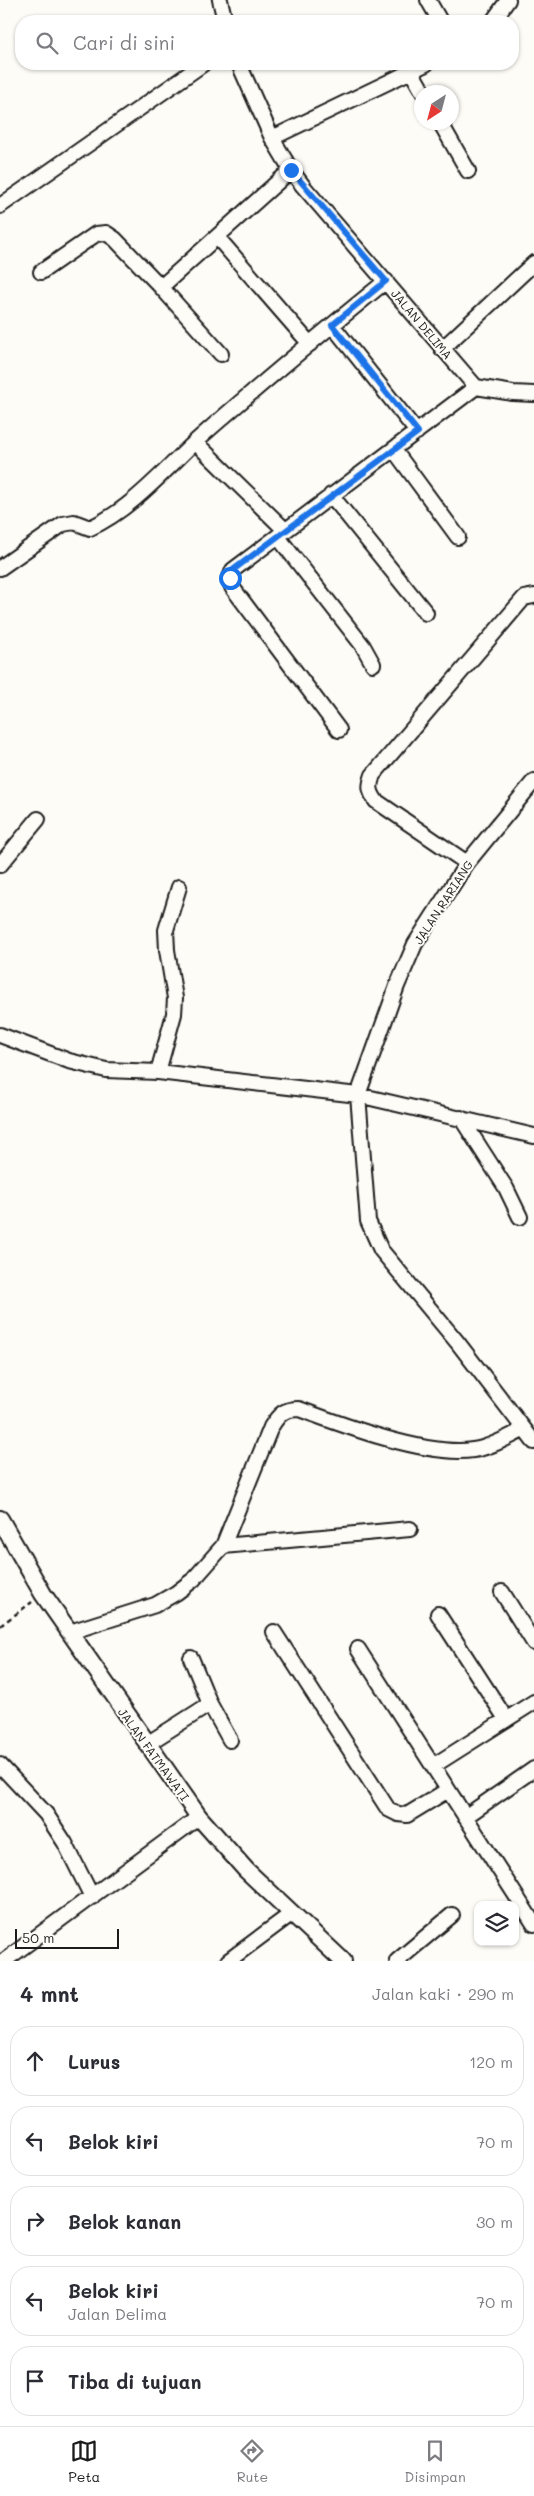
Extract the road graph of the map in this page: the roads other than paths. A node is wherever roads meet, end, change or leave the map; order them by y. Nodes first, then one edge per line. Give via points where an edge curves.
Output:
1 (220, 0) edge
2 (428, 0) edge
3 (508, 0) edge
4 (224, 15) edge
5 (437, 15) edge
6 (497, 15) edge
7 (194, 70) edge
8 (243, 70) edge
9 (415, 70) edge
10 (411, 72) junction
11 (419, 85) edge
12 (445, 130) edge
13 (272, 138) junction
14 (291, 170) junction
15 (468, 171) dead end
16 (0, 206) edge
17 (217, 237) junction
18 (534, 263) edge
19 (41, 272) dead end
20 (386, 281) junction
21 (162, 287) junction
22 (332, 325) junction
23 (310, 344) junction
24 (442, 349) junction
25 (221, 354) dead end
26 (476, 387) junction
27 (534, 394) edge
28 (418, 432) junction
29 (195, 442) junction
30 (394, 450) junction
31 (331, 495) junction
32 (282, 534) junction
33 (458, 537) dead end
34 (0, 568) edge
35 (534, 596) edge
36 (426, 613) dead end
37 (373, 664) dead end
38 (339, 730) dead end
39 (534, 780) edge
40 (38, 819) dead end
41 (467, 863) junction
42 (0, 865) edge
43 (179, 887) dead end
44 (0, 1035) edge
45 (158, 1072) junction
46 (358, 1095) junction
47 (461, 1118) junction
48 (534, 1136) edge
49 (520, 1217) dead end
50 (523, 1430) junction
51 (534, 1442) edge
52 (0, 1519) edge
53 (410, 1529) dead end
54 (223, 1546) junction
55 (502, 1592) dead end
56 (438, 1614) dead end
57 (70, 1632) junction
58 (274, 1632) dead end
59 (534, 1642) edge
60 (358, 1649) dead end
61 (191, 1658) dead end
62 (534, 1702) edge
63 (210, 1704) junction
64 (506, 1720) junction
65 (230, 1740) dead end
66 (147, 1744) junction
67 (0, 1765) edge
68 (433, 1766) junction
69 (532, 1774) edge
70 (448, 1790) junction
71 (199, 1817) junction
72 (465, 1817) junction
73 (92, 1897) junction
74 (291, 1914) junction
75 (452, 1915) dead end
76 (534, 1924) edge
77 (5, 1957) edge
78 (228, 1961) edge
79 (343, 1961) edge
80 (397, 1961) edge

1 - 4 street
2 - 5 street
3 - 6 street
7 - 16 street
8 - 13 street, JALAN DELIMA
9 - 10 street
10 - 11 street
10 - 13 street
12 - 15 street
13 - 14 street, JALAN DELIMA
14 - 17 street
14 - 20 street, JALAN DELIMA
17 - 21 street
17 - 23 street
18 - 24 street
19 - 21 street via 96,234 106,234 115,239
20 - 22 street
20 - 24 street, JALAN DELIMA
21 - 25 street
22 - 23 street
22 - 28 street
23 - 29 street
24 - 26 street, JALAN DELIMA
26 - 27 street
26 - 28 street
28 - 30 street
29 - 32 street
29 - 34 street via 164,474 110,516 90,528 74,522 63,524
30 - 31 street
30 - 33 street
31 - 32 street
31 - 36 street
32 - 37 street
32 - 38 street via 233,570 232,586
35 - 41 street via 524,598 373,776 370,786 370,793 376,800
39 - 41 street, JALAN RARIANG
40 - 42 street
41 - 46 street, JALAN RARIANG via 416,944 397,986
43 - 45 street via 166,930 175,998 174,1014
44 - 45 street via 69,1061 106,1070
45 - 46 street
46 - 47 street
46 - 50 street via 368,1221 381,1250 458,1343
47 - 48 street
47 - 49 street via 506,1188
50 - 51 street
50 - 54 street via 474,1450 448,1450 397,1441 299,1409 288,1409 271,1427
52 - 57 street, JALAN FATMAWATI via 43,1594
53 - 54 street
54 - 57 street via 193,1580 155,1605
55 - 59 street
56 - 64 street
57 - 66 street, JALAN FATMAWATI
58 - 70 street via 388,1809 407,1815
60 - 68 street
61 - 63 street
62 - 64 street
63 - 65 street
63 - 66 street
64 - 68 street
66 - 71 street, JALAN FATMAWATI
67 - 73 street via 46,1814 65,1843
68 - 70 street
69 - 72 street
70 - 72 street
71 - 73 street
71 - 74 street, JALAN FATMAWATI
72 - 76 street
73 - 77 street
74 - 78 street
74 - 79 street, JALAN FATMAWATI
75 - 80 street

